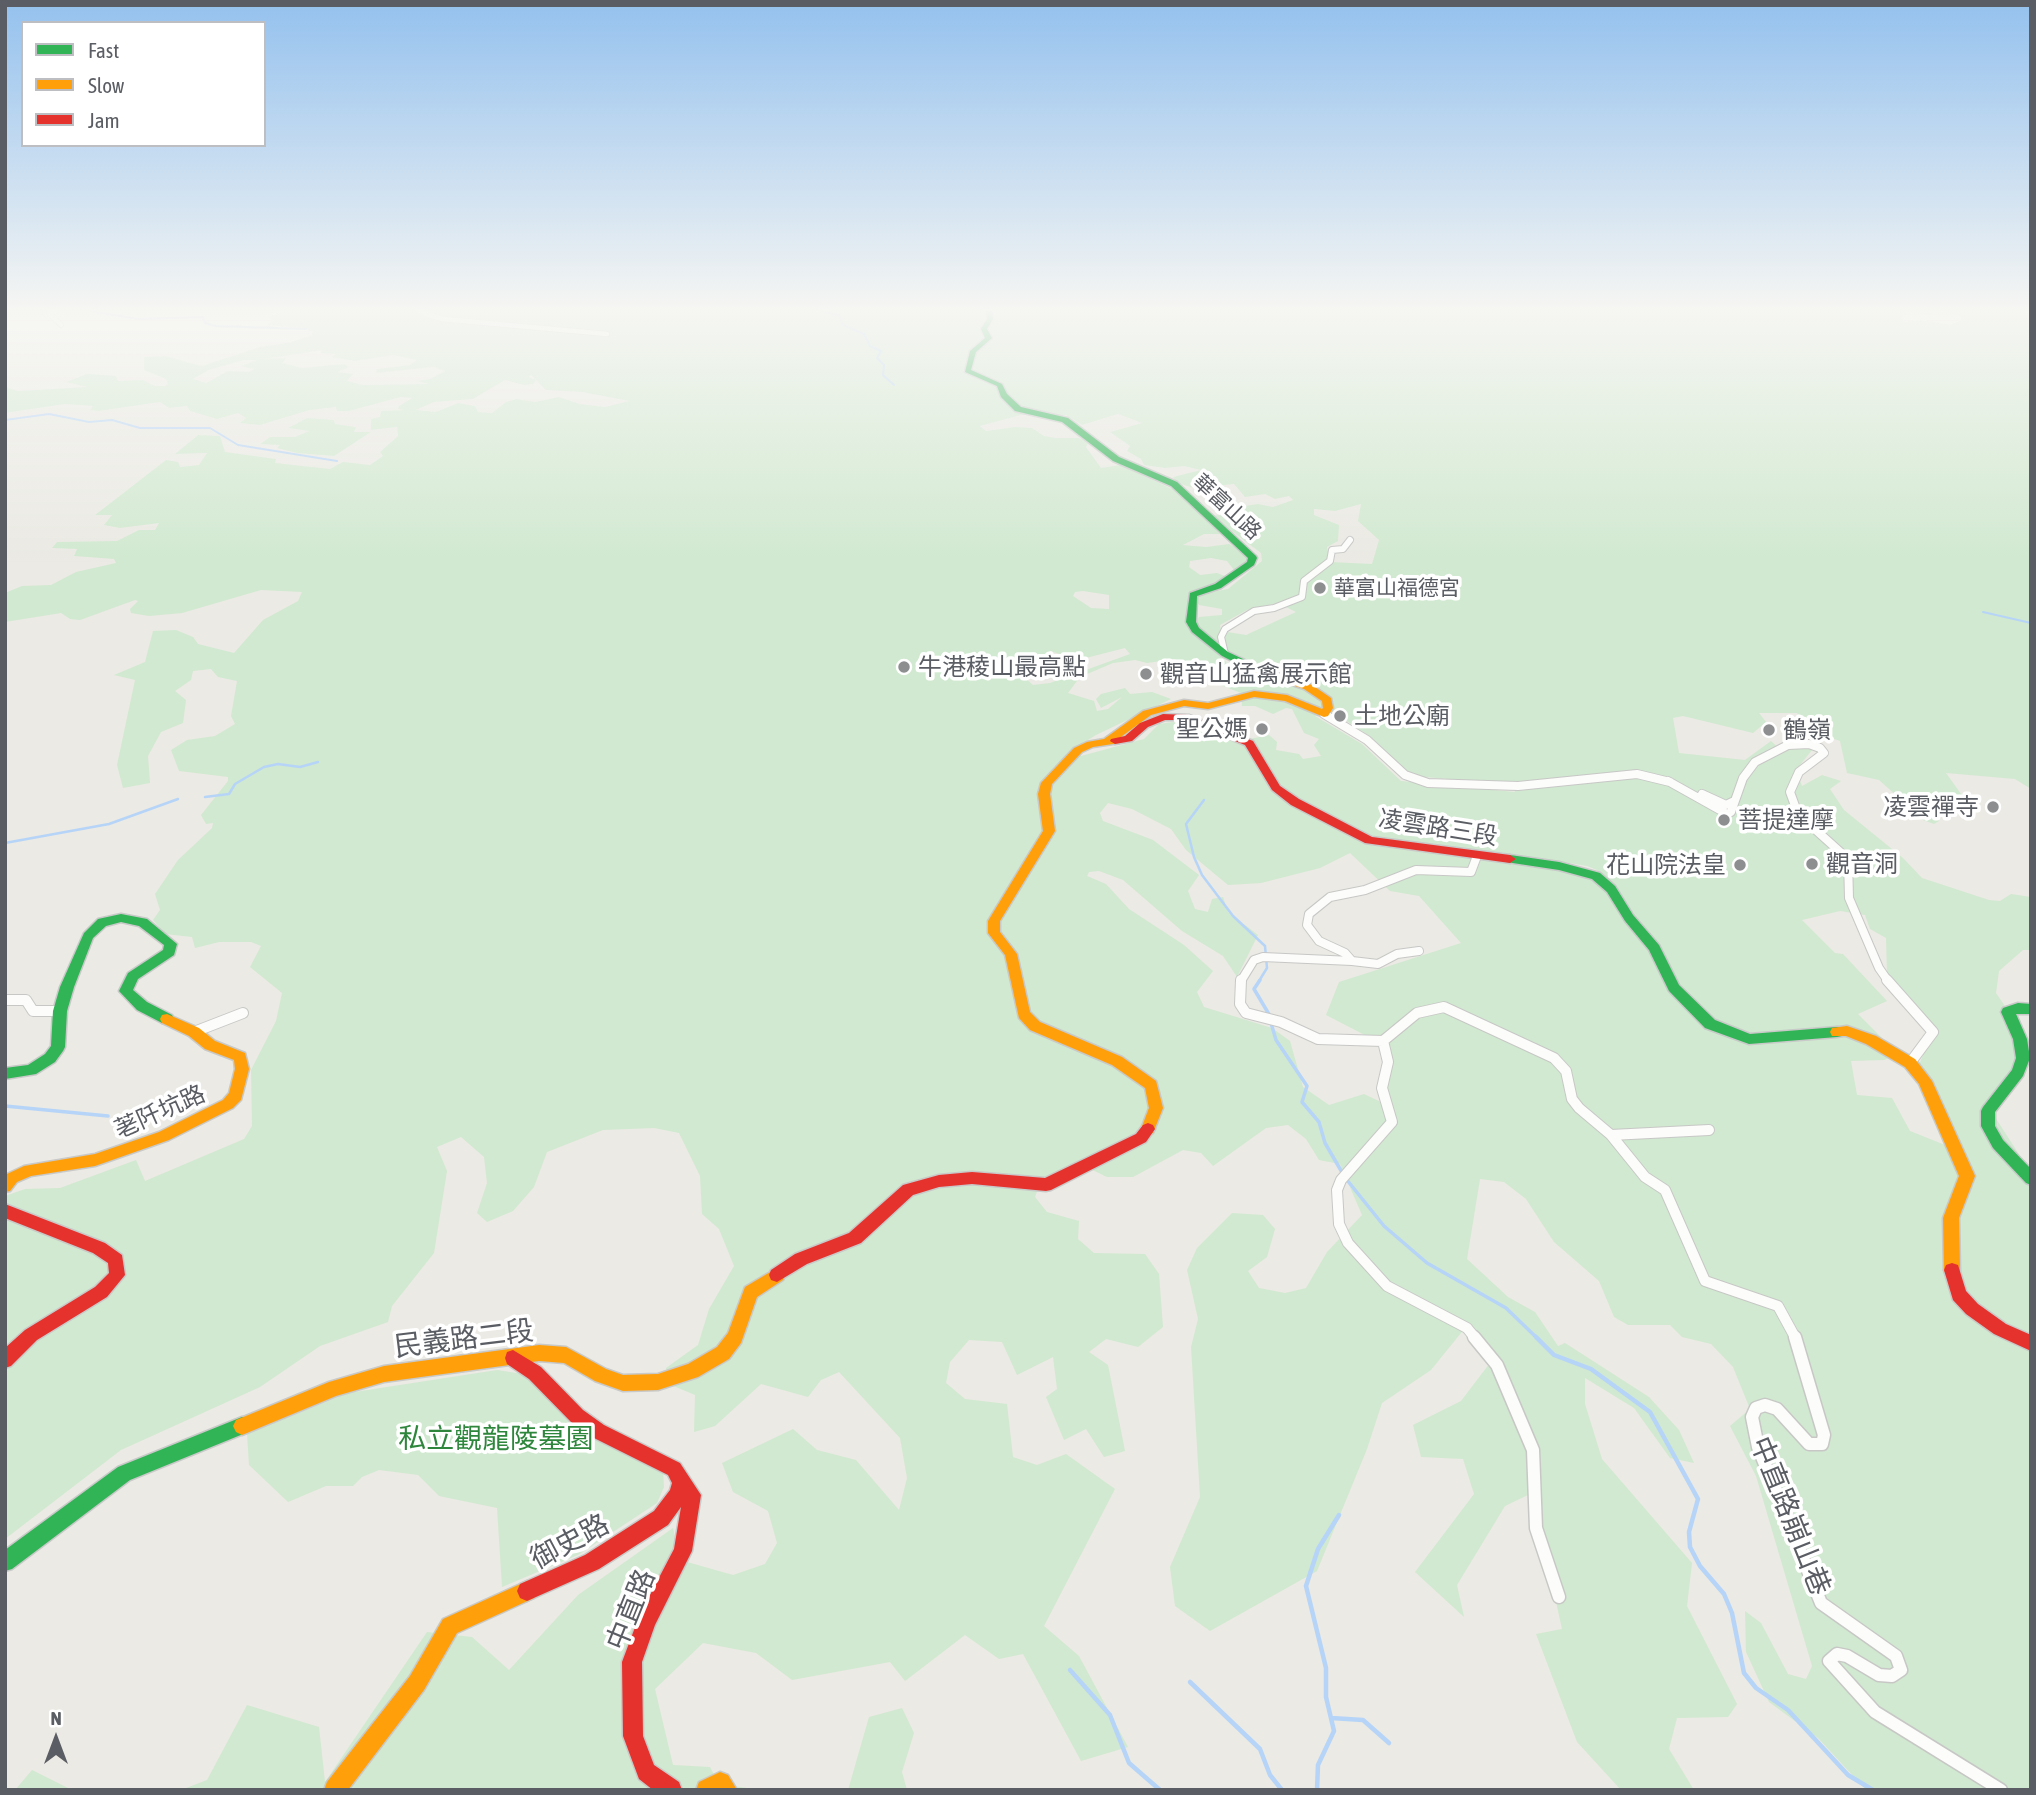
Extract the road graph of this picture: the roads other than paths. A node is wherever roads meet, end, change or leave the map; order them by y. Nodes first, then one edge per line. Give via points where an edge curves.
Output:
1 (1005, 395) edge
2 (1350, 540) dead end
3 (1225, 654) junction
4 (1324, 714) junction
5 (1106, 742) junction
6 (1477, 856) junction
7 (1419, 951) dead end
8 (1352, 961) junction
9 (5, 1000) edge
10 (2031, 1009) edge
11 (60, 1011) junction
12 (243, 1013) dead end
13 (194, 1032) junction
14 (1382, 1041) junction
15 (1910, 1063) junction
16 (5, 1074) edge
17 (1709, 1130) dead end
18 (1611, 1135) junction
19 (2031, 1179) edge
20 (5, 1186) edge
21 (5, 1211) edge
22 (2031, 1343) edge
23 (513, 1359) junction
24 (5, 1360) edge
25 (681, 1482) junction
26 (5, 1562) edge
27 (1559, 1597) dead end
28 (335, 1790) edge
29 (671, 1790) edge
30 (707, 1790) edge
31 (726, 1790) edge
32 (2001, 1790) edge

1 - 3 street, 華富山路 via 1018,409 1065,419 1116,459 1174,484 1247,550 1251,563 1191,598 1195,629
2 - 3 street via 1343,549 1332,550 1330,561 1304,581 1302,597 1254,611 1225,629 1221,636
3 - 4 street, 華富山路 via 1245,666 1308,687 1327,700
4 - 5 street, 凌雲路三段 via 1287,698 1254,694 1208,706 1184,703 1157,709
4 - 15 street, 凌雲路三段 via 1367,740 1405,775 1428,783 1518,786 1637,774 1668,781 1727,814 1755,762 1788,745 1816,745 1822,750 1799,772 1790,792 1798,814 1848,859 1849,898 1879,968 1933,1032
5 - 6 street, 凌雲路三段 via 1128,739 1154,719 1185,717 1249,743 1276,788 1369,840
5 - 23 street, 民義路二段 via 1078,750 1047,783 1049,831 1000,908 994,933 1011,954 1019,1001 1035,1026 1117,1061 1151,1085 1156,1108 1151,1126 1141,1138 1046,1185 972,1178 908,1190 855,1238 801,1259 751,1292 735,1338 723,1353 658,1382 623,1382 566,1355 539,1353
6 - 8 street via 1471,872 1416,870 1318,905 1307,925 1311,934
6 - 15 street, 凌雲路三段 via 1559,866 1596,876 1611,889 1654,948 1674,988 1710,1024 1728,1033 1749,1039 1847,1031
7 - 8 street via 1397,954 1378,964
8 - 14 street via 1254,960 1241,979 1240,1004 1246,1013 1318,1039
9 - 11 street via 26,1000 33,1012
10 - 19 street via 2018,1007 2008,1012 2023,1058 2018,1072 1988,1111 1988,1126 1998,1144
11 - 13 street, 荖阡坑路 via 88,936 110,919 131,919 143,922 171,944 160,960 133,975 126,990 142,1006
11 - 16 street, 荖阡坑路 via 58,1047 50,1058 31,1070
12 - 13 street
13 - 20 street, 荖阡坑路 via 210,1045 240,1057 241,1082 228,1104 129,1151 29,1170
14 - 18 street, 中直路崩山巷 via 1417,1013 1444,1007 1554,1058 1566,1071 1572,1099
14 - 27 street via 1388,1062 1382,1088 1392,1122 1337,1190 1339,1224 1348,1243 1387,1286 1467,1328 1497,1365 1533,1450 1536,1528
15 - 22 street, 凌雲路三段 via 1925,1081 1967,1176 1951,1218 1955,1287 1972,1308 2000,1329
17 - 18 street
18 - 32 street, 中直路崩山巷 via 1645,1177 1665,1190 1705,1281 1778,1306 1796,1339 1824,1435 1822,1444 1809,1444 1777,1409 1765,1405 1756,1408 1752,1417 1758,1447 1821,1603 1896,1657 1901,1670 1892,1676 1879,1675 1837,1654 1829,1661 1836,1673 1875,1712
21 - 24 street via 100,1248 116,1260 117,1275 102,1292 31,1335
23 - 25 street via 543,1380 577,1416 674,1469
23 - 26 street, 民義路二段 via 384,1374 335,1388 177,1450 124,1473
25 - 28 street, 御史路 via 673,1505 661,1518 592,1562 450,1626 411,1691
25 - 29 street, 中直路 via 692,1495 683,1551 632,1662 634,1736 646,1772
30 - 31 street via 720,1783

